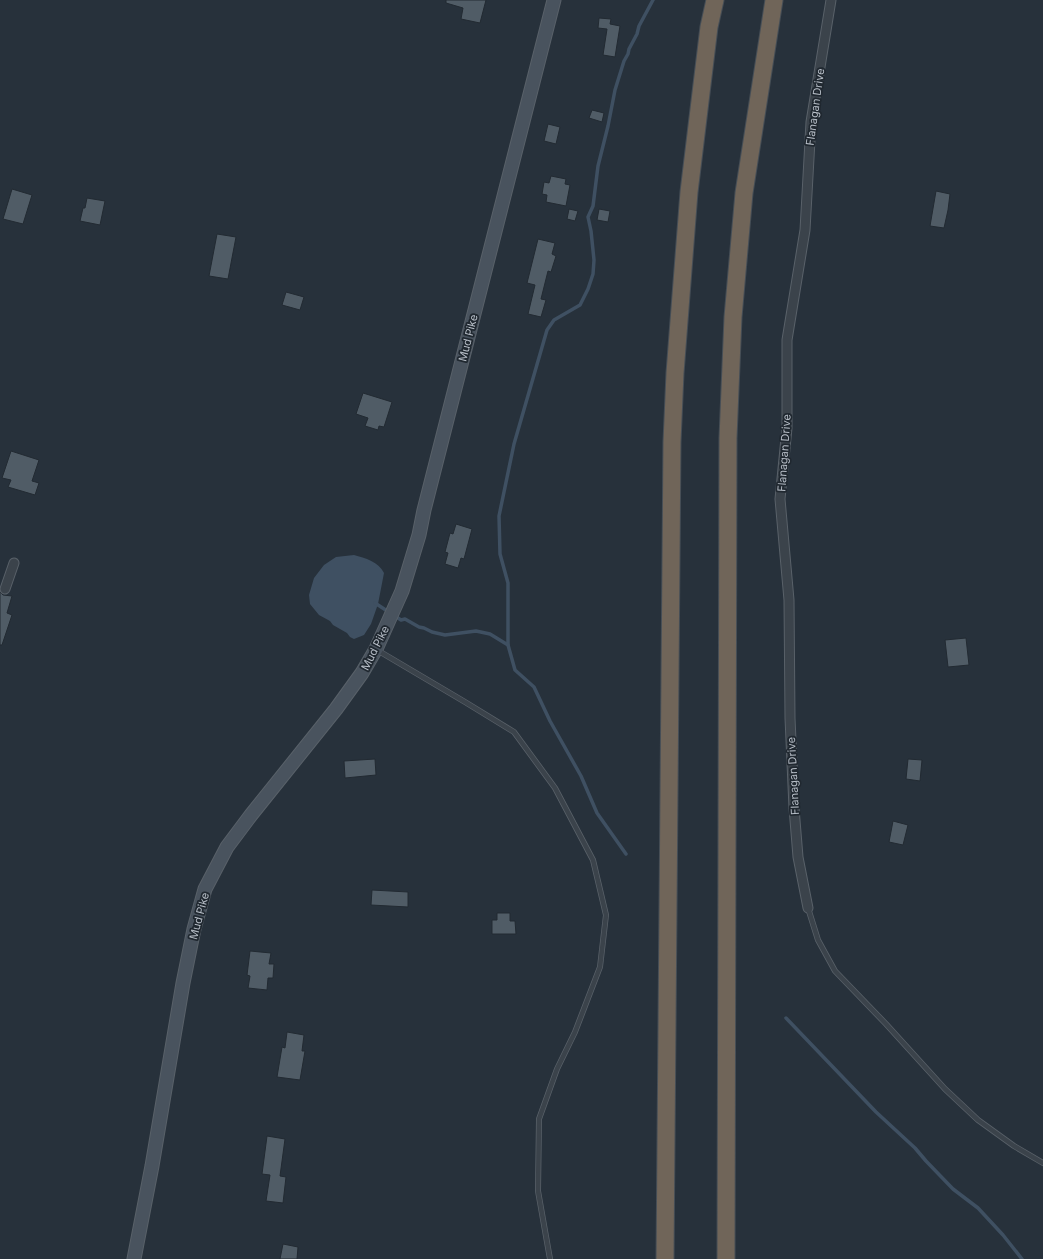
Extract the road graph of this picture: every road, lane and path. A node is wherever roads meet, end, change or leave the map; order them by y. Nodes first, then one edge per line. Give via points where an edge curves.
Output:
1 (554, 0) edge
2 (715, 0) edge
3 (774, 0) edge
4 (832, 0) edge
5 (14, 563) dead end
6 (6, 589) dead end
7 (376, 649) junction
8 (808, 908) joint
9 (1043, 1163) edge
10 (134, 1259) edge
11 (550, 1259) edge
12 (665, 1259) edge
13 (726, 1259) edge

1 - 7 street, Mud Pike via 419,535 402,591
2 - 12 highway via 709,27 689,192 674,373
3 - 13 highway via 744,193 733,317 728,438
4 - 8 street, Flanagan Drive via 811,122 805,230 787,340 787,428 780,499 789,600 794,808 798,857
5 - 6 street
7 - 10 street, Mud Pike via 336,709 227,847 206,890 194,928 183,983
7 - 11 lane via 514,732 555,788 593,860 606,915 600,967 539,1119 538,1191
8 - 9 lane via 818,940 835,971 978,1120

